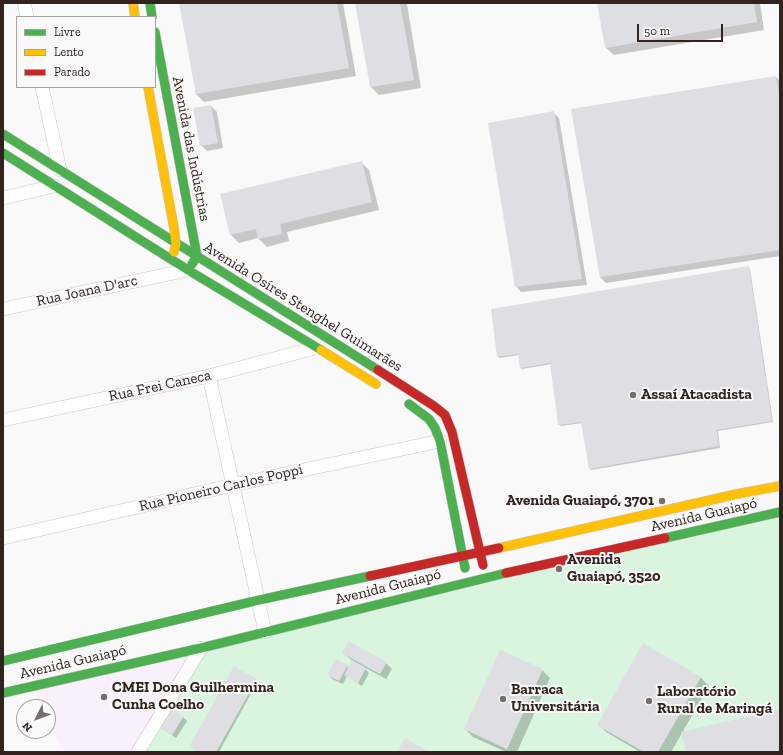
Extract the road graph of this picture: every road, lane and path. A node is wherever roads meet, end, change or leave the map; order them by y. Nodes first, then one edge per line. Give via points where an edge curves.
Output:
1 (24, 3) edge
2 (133, 3) edge
3 (150, 3) edge
4 (27, 16) edge
5 (135, 16) edge
6 (152, 16) edge
7 (156, 37) edge
8 (42, 88) edge
9 (148, 88) edge
10 (3, 134) edge
11 (3, 153) edge
12 (60, 170) junction
13 (54, 186) junction
14 (3, 198) edge
15 (176, 244) junction
16 (197, 256) junction
17 (171, 259) junction
18 (188, 270) junction
19 (170, 274) junction
20 (3, 309) edge
21 (316, 348) junction
22 (209, 376) junction
23 (384, 389) dead end
24 (404, 401) dead end
25 (3, 420) edge
26 (440, 441) junction
27 (233, 485) junction
28 (780, 486) edge
29 (780, 512) edge
30 (3, 538) edge
31 (481, 552) junction
32 (462, 556) junction
33 (485, 578) junction
34 (467, 582) junction
35 (259, 600) junction
36 (265, 632) junction
37 (201, 648) junction
38 (3, 661) edge
39 (3, 693) edge
40 (138, 752) edge

1 - 4 street
2 - 5 main road
3 - 6 main road
7 - 16 main road, Avenida das Indústrias
8 - 12 street
9 - 15 main road, Avenida das Indústrias
10 - 12 main road, Avenida Osíres Stenghel Guimarães
11 - 13 main road, Avenida Osíres Stenghel Guimarães
12 - 15 main road, Avenida Osíres Stenghel Guimarães
13 - 14 street
13 - 17 main road, Avenida Osíres Stenghel Guimarães
15 - 16 main road, Avenida Osíres Stenghel Guimarães
15 - 17 main road, Avenida das Indústrias
16 - 18 main road
16 - 31 main road, Avenida Osíres Stenghel Guimarães via 445,415 452,432
17 - 18 main road, Avenida Osíres Stenghel Guimarães
17 - 19 street
18 - 19 street, Rua Joana D'arc
18 - 21 main road, Avenida Osíres Stenghel Guimarães
19 - 20 street, Rua Joana D'arc
21 - 22 street, Rua Frei Caneca
21 - 23 main road, Avenida Osíres Stenghel Guimarães
22 - 25 street, Rua Frei Caneca
22 - 27 street
24 - 26 main road via 429,419
26 - 27 street, Rua Pioneiro Carlos Poppi
26 - 32 main road
27 - 30 street, Rua Pioneiro Carlos Poppi
27 - 35 street
28 - 31 main road, Avenida Guaiapó via 631,521
29 - 33 main road, Avenida Guaiapó via 635,541
31 - 32 main road, Avenida Guaiapó
31 - 33 main road, Avenida Osíres Stenghel Guimarães
32 - 34 main road
32 - 35 main road, Avenida Guaiapó
33 - 34 main road, Avenida Guaiapó
34 - 36 main road, Avenida Guaiapó
35 - 36 street
35 - 38 main road, Avenida Guaiapó
36 - 37 main road, Avenida Guaiapó
37 - 39 main road, Avenida Guaiapó
37 - 40 street

